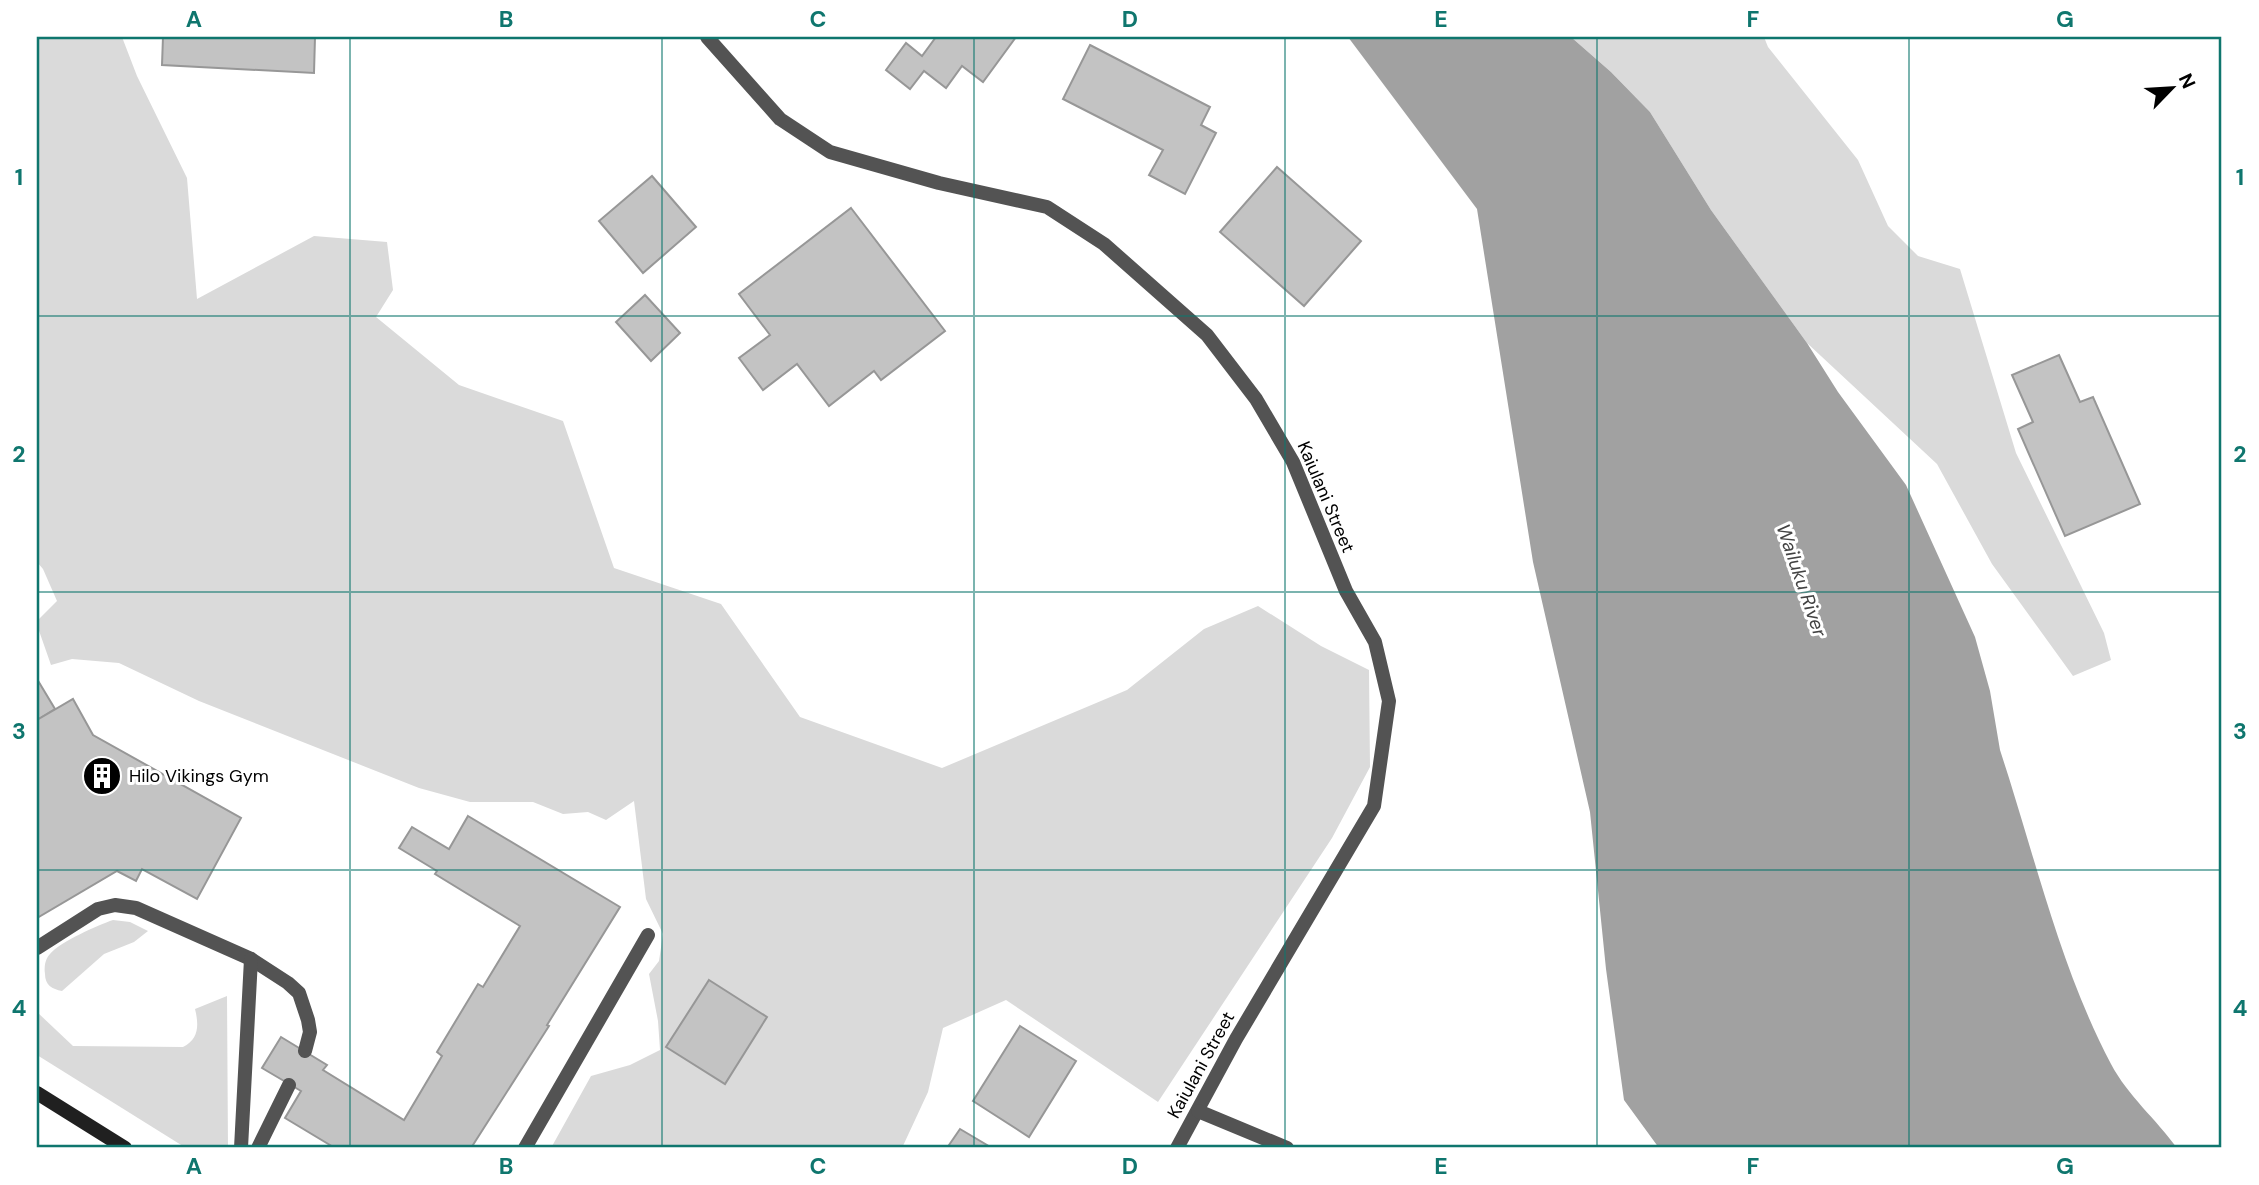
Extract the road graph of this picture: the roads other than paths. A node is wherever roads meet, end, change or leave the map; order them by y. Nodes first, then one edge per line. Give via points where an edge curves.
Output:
1 (706, 37) edge
2 (648, 935) dead end
3 (37, 947) edge
4 (251, 960) junction
5 (305, 1051) dead end
6 (289, 1084) dead end
7 (37, 1093) edge
8 (1198, 1111) junction
9 (125, 1148) edge
10 (241, 1148) edge
11 (258, 1148) edge
12 (525, 1148) edge
13 (1177, 1148) edge
14 (1287, 1148) edge

1 - 8 street, Kaiulani Street via 780,119 830,152 1047,207 1104,244 1207,335 1256,399 1293,462 1346,591 1374,642 1390,701 1374,806
2 - 12 street
3 - 4 street via 98,909 115,905 136,908
4 - 5 street via 299,993 310,1032
4 - 10 street
6 - 11 street
7 - 9 main road
8 - 13 street, Kaiulani Street
8 - 14 street

